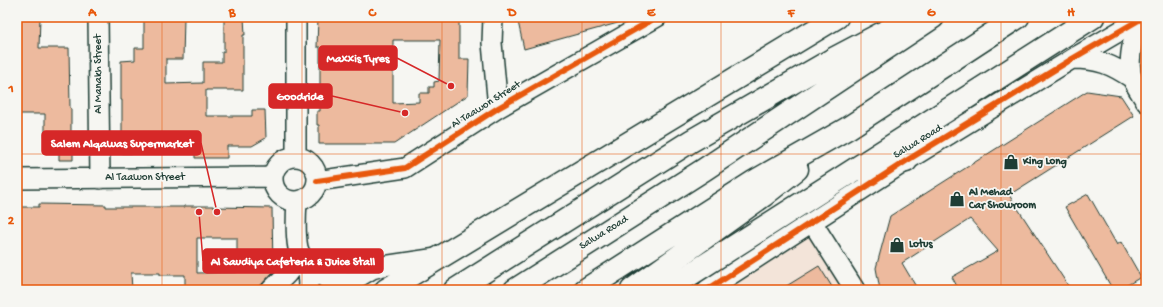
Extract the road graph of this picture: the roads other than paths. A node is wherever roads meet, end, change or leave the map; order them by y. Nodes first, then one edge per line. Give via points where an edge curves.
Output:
1 (98, 17) edge
2 (296, 17) edge
3 (492, 17) edge
4 (657, 17) edge
5 (837, 17) edge
6 (913, 17) edge
7 (933, 17) edge
8 (1018, 17) edge
9 (1093, 17) edge
10 (1141, 19) edge
11 (1072, 59) junction
12 (1132, 79) junction
13 (1146, 102) edge
14 (498, 108) junction
15 (848, 128) junction
16 (296, 157) junction
17 (906, 161) junction
18 (850, 173) junction
19 (272, 177) junction
20 (17, 179) edge
21 (100, 179) junction
22 (317, 181) junction
23 (297, 201) junction
24 (812, 222) junction
25 (437, 258) junction
26 (303, 261) junction
27 (344, 286) edge
28 (270, 290) edge
29 (308, 290) edge
30 (386, 290) edge
31 (455, 290) edge
32 (515, 290) edge
33 (585, 290) edge
34 (632, 290) edge
35 (666, 290) edge
36 (707, 290) edge
37 (854, 290) edge

1 - 21 street, Al Manakh Street
2 - 16 street
3 - 14 street
4 - 14 street, Al Taawon Street
5 - 25 main road
6 - 31 main road via 691,141
7 - 32 main road, Salwa Road via 705,169
8 - 15 main road
9 - 18 main road, Salwa Road
10 - 11 street, Salwa Road
10 - 12 street via 1131,50
11 - 12 street via 1104,63 1119,69
11 - 17 street, Salwa Road
12 - 13 street
14 - 22 street, Al Taawon Street via 405,168
15 - 33 main road via 755,181
15 - 34 main road via 764,195
16 - 19 street via 281,161
16 - 22 street via 312,164
17 - 18 main road
17 - 24 street, Salwa Road
18 - 35 main road, Salwa Road
19 - 21 street, Al Taawon Street
19 - 23 street via 279,195
20 - 21 street, Al Taawon Street
22 - 23 street via 309,196
23 - 26 street via 298,247
24 - 36 street, Salwa Road
24 - 37 street
25 - 27 street via 372,269
25 - 30 main road
26 - 27 street via 327,279
26 - 28 street
26 - 29 street

